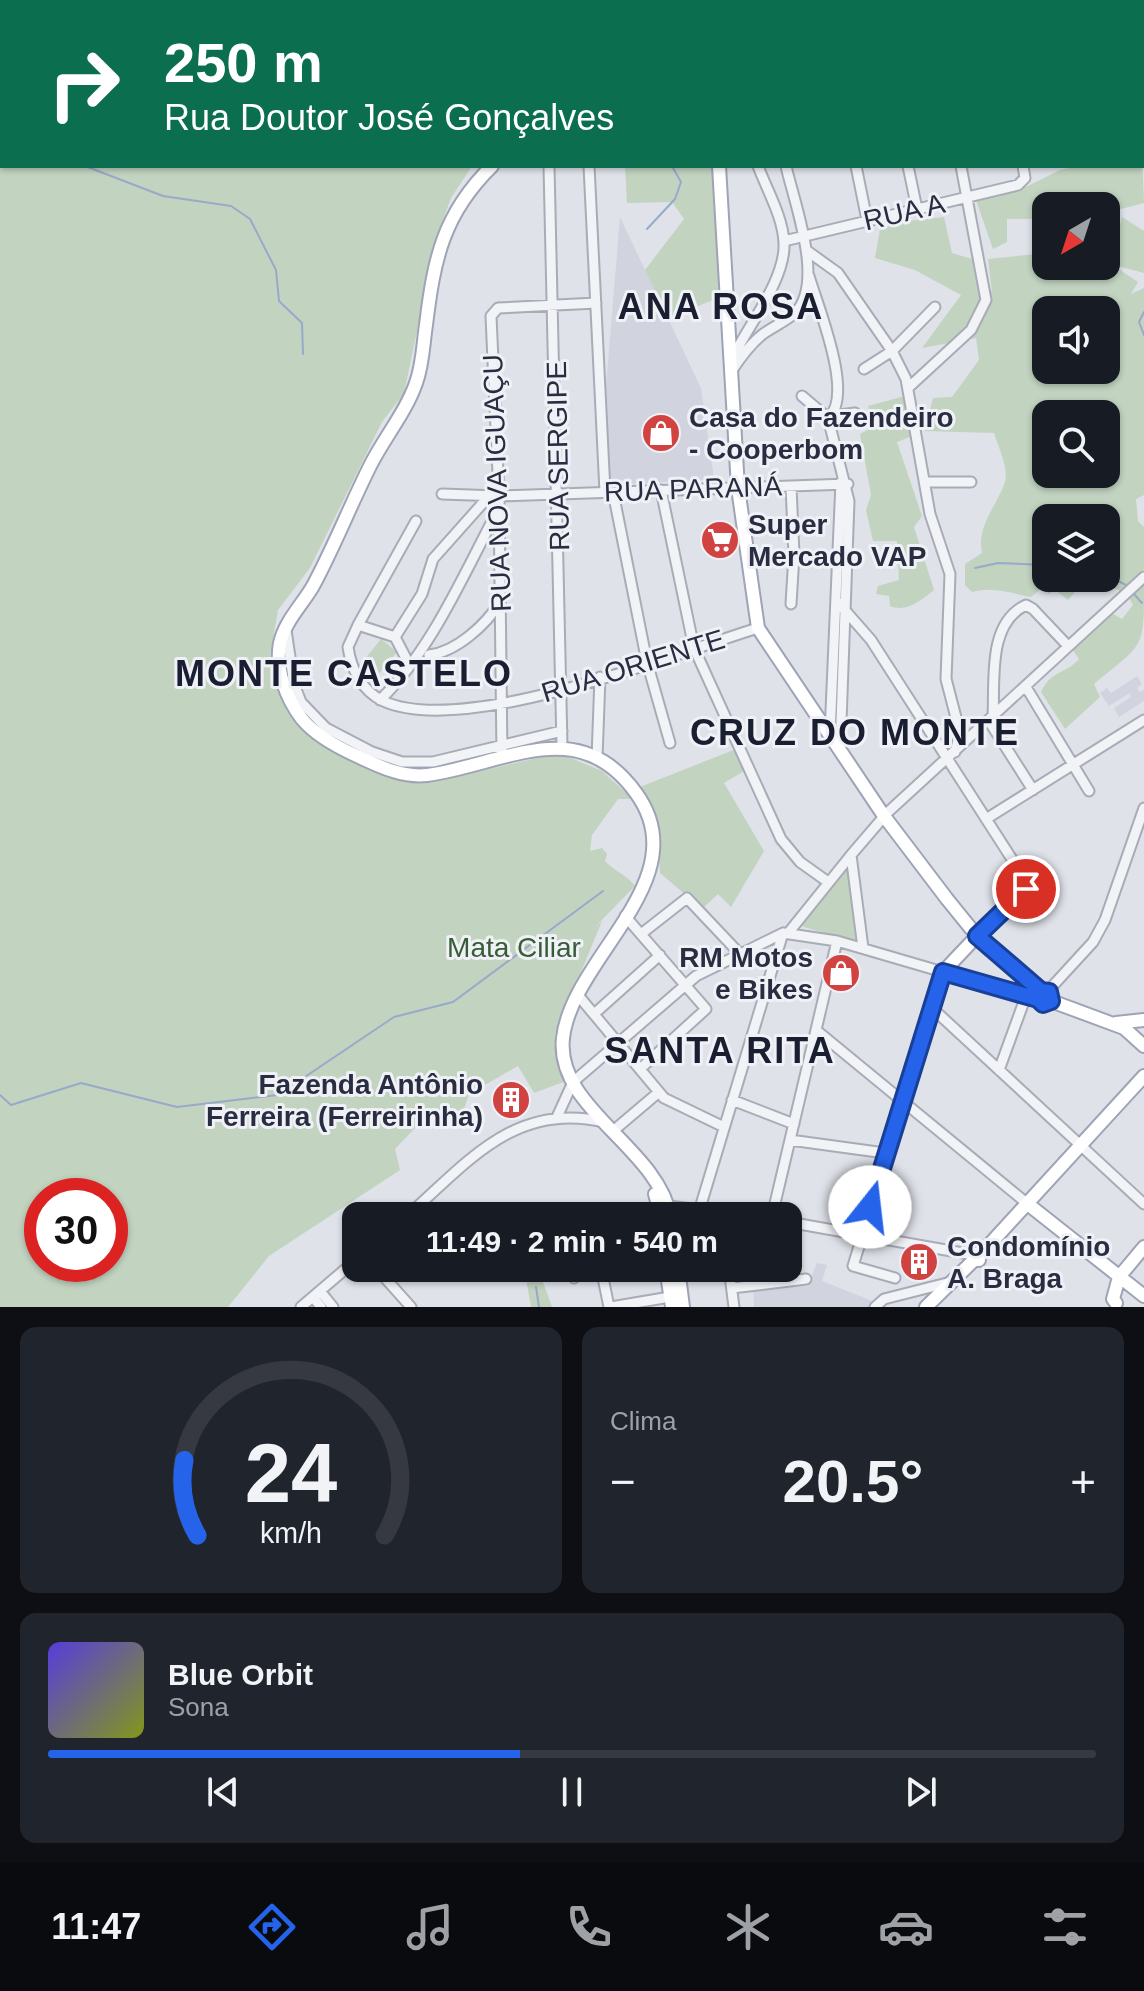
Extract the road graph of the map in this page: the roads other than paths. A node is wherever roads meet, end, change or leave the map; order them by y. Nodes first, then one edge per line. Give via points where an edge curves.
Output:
1 (490, 168) edge
2 (549, 168) edge
3 (589, 168) edge
4 (719, 168) edge
5 (759, 168) edge
6 (786, 168) edge
7 (856, 168) edge
8 (908, 168) edge
9 (961, 168) edge
10 (1023, 168) edge
11 (968, 197) junction
12 (917, 209) junction
13 (867, 220) junction
14 (802, 235) junction
15 (784, 241) junction
16 (806, 250) junction
17 (809, 276) junction
18 (596, 303) junction
19 (554, 305) junction
20 (935, 307) dead end
21 (892, 351) junction
22 (731, 366) junction
23 (864, 369) dead end
24 (908, 388) junction
25 (802, 396) dead end
26 (855, 413) dead end
27 (830, 417) junction
28 (843, 481) junction
29 (926, 482) junction
30 (971, 482) dead end
31 (791, 486) junction
32 (738, 488) junction
33 (661, 490) junction
34 (609, 492) junction
35 (558, 493) junction
36 (442, 494) dead end
37 (494, 496) junction
38 (499, 509) junction
39 (416, 521) dead end
40 (1144, 577) edge
41 (836, 600) junction
42 (500, 602) junction
43 (791, 604) dead end
44 (845, 608) junction
45 (358, 625) junction
46 (758, 628) junction
47 (395, 637) junction
48 (1068, 646) junction
49 (694, 648) junction
50 (429, 655) dead end
51 (647, 662) junction
52 (409, 664) junction
53 (600, 677) junction
54 (1026, 687) junction
55 (563, 689) junction
56 (380, 700) junction
57 (502, 703) junction
58 (991, 719) junction
59 (1144, 720) edge
60 (562, 731) junction
61 (830, 737) junction
62 (670, 743) dead end
63 (562, 746) junction
64 (502, 752) junction
65 (840, 753) junction
66 (952, 755) junction
67 (597, 758) junction
68 (1074, 765) junction
69 (1033, 790) junction
70 (1089, 791) dead end
71 (1144, 808) edge
72 (884, 816) junction
73 (986, 819) junction
74 (1141, 826) edge
75 (851, 855) junction
76 (828, 882) junction
77 (625, 916) junction
78 (786, 932) junction
79 (641, 934) junction
80 (977, 936) junction
81 (837, 941) junction
82 (863, 948) junction
83 (739, 953) junction
84 (660, 955) junction
85 (950, 971) junction
86 (686, 985) junction
87 (577, 994) junction
88 (1041, 996) junction
89 (931, 1007) junction
90 (594, 1014) junction
91 (1144, 1020) edge
92 (1108, 1022) junction
93 (816, 1030) junction
94 (617, 1042) junction
95 (1144, 1046) edge
96 (640, 1069) junction
97 (999, 1070) junction
98 (1144, 1076) edge
99 (576, 1085) junction
100 (659, 1092) junction
101 (732, 1100) junction
102 (902, 1101) junction
103 (557, 1117) junction
104 (794, 1124) junction
105 (608, 1126) junction
106 (724, 1127) junction
107 (790, 1140) junction
108 (1081, 1146) junction
109 (885, 1153) junction
110 (423, 1202) edge
111 (661, 1202) edge
112 (702, 1202) edge
113 (775, 1202) edge
114 (1144, 1204) edge
115 (1029, 1205) junction
116 (802, 1224) edge
117 (862, 1234) junction
118 (1144, 1247) edge
119 (976, 1257) junction
120 (1101, 1264) junction
121 (342, 1272) edge
122 (1119, 1277) junction
123 (895, 1278) dead end
124 (806, 1279) dead end
125 (387, 1282) edge
126 (604, 1282) edge
127 (668, 1282) edge
128 (680, 1282) edge
129 (731, 1282) edge
130 (951, 1282) junction
131 (1130, 1285) junction
132 (732, 1288) junction
133 (316, 1294) junction
134 (1144, 1296) edge
135 (671, 1302) edge
136 (1117, 1303) edge
137 (406, 1305) edge
138 (301, 1307) edge
139 (321, 1307) edge
140 (333, 1307) edge
141 (610, 1307) edge
142 (683, 1307) edge
143 (734, 1307) edge
144 (875, 1307) edge
145 (926, 1307) edge

1 - 64 main road via 458,205 433,265 413,392 372,463 312,589 285,628 279,665 301,718 327,740 381,767 425,775
2 - 19 street, RUA SERGIPE
3 - 18 street
4 - 22 main road
5 - 15 street
6 - 14 street
7 - 13 street
8 - 12 street
9 - 11 street
10 - 11 street, RUA A via 1024,181
11 - 12 street, RUA A
11 - 24 street via 986,287 983,312
12 - 13 street, RUA A
13 - 14 street, RUA A
14 - 15 street, RUA A
14 - 16 street
15 - 22 street via 765,305
16 - 17 street
16 - 21 street via 838,273
17 - 22 street via 797,310 760,336
17 - 27 street via 839,379 840,396
18 - 19 street
18 - 34 street
19 - 35 street, RUA SERGIPE
19 - 37 street, RUA NOVA IGUAÇU via 492,312
20 - 21 street
21 - 23 street
21 - 24 street
22 - 32 main road
24 - 29 street
25 - 27 street
26 - 27 street
27 - 28 street
28 - 31 street, RUA PARANÁ
28 - 41 street
28 - 44 street via 849,572
29 - 30 street
29 - 66 street via 930,514 950,574 946,679 960,733
31 - 32 street, RUA PARANÁ
31 - 43 street
32 - 33 street, RUA PARANÁ
32 - 46 main road
33 - 34 street, RUA PARANÁ
33 - 49 street
34 - 35 street, RUA PARANÁ
34 - 51 street
35 - 37 street, RUA PARANÁ
35 - 55 street, RUA SERGIPE
36 - 37 street, RUA PARANÁ
37 - 38 street, RUA NOVA IGUAÇU
37 - 47 street via 433,559 422,594
38 - 42 street, RUA NOVA IGUAÇU
38 - 52 street
39 - 45 street
40 - 48 street
41 - 44 street
41 - 61 street
42 - 50 street via 486,622 451,650
42 - 57 street, RUA NOVA IGUAÇU
44 - 65 street
44 - 66 street
45 - 47 street
45 - 56 street via 350,639 350,658 362,685
46 - 49 street, RUA ORIENTE
46 - 61 main road
47 - 52 street
48 - 54 street
48 - 58 street via 1029,606 1016,611 1001,630
49 - 51 street, RUA ORIENTE
49 - 76 street via 781,839 800,862
51 - 53 street, RUA ORIENTE
51 - 62 street
52 - 56 street
53 - 55 street, RUA ORIENTE
53 - 67 street
54 - 58 street
54 - 68 street
55 - 57 street, RUA ORIENTE
55 - 60 street, RUA SERGIPE
56 - 57 street, RUA ORIENTE via 437,710
57 - 64 street, RUA NOVA IGUAÇU
58 - 66 street
58 - 69 street
59 - 68 street
60 - 63 street, RUA SERGIPE
60 - 64 street
61 - 65 main road
63 - 64 main road
63 - 67 main road
65 - 72 main road
66 - 72 street
66 - 73 street
67 - 77 main road via 635,791 655,839 652,865
68 - 69 street
68 - 70 street
69 - 73 street
71 - 74 street
72 - 75 street
72 - 80 main road
73 - 80 street via 1027,885
74 - 88 street via 1097,935
75 - 76 street
75 - 82 street
76 - 78 street
77 - 79 street
77 - 87 main road
78 - 81 street
78 - 83 street
78 - 101 street
79 - 83 street via 687,898
79 - 84 street
80 - 85 main road
80 - 88 main road
81 - 82 street
81 - 93 street
82 - 85 street
83 - 86 street via 709,966
84 - 86 street
84 - 90 street
85 - 88 main road
85 - 89 street
86 - 94 street
86 - 96 street via 704,1006 704,1015
87 - 90 street
87 - 99 main road via 562,1054
88 - 92 main road
88 - 97 street
89 - 97 street
89 - 102 street
90 - 94 street
91 - 92 main road
92 - 95 main road
93 - 102 street
93 - 104 street
94 - 96 street
94 - 99 street
96 - 100 street
97 - 108 street
98 - 108 main road
99 - 103 street
99 - 105 main road
100 - 105 street
100 - 106 street
101 - 104 street
101 - 106 street
102 - 109 street
102 - 115 street
103 - 105 street via 581,1117
103 - 110 street via 501,1135
104 - 107 street
105 - 111 main road via 642,1161
106 - 112 street
107 - 109 street
107 - 113 street
108 - 114 street
108 - 115 main road
109 - 117 street
115 - 119 main road
115 - 120 main road
116 - 117 street
117 - 119 street
117 - 123 street via 853,1266
118 - 122 main road
119 - 130 main road
120 - 122 main road
120 - 136 main road
121 - 133 street
122 - 131 main road
122 - 136 main road
124 - 132 street
125 - 137 street
126 - 141 street
127 - 135 main road
128 - 142 main road
129 - 132 street
130 - 144 street via 884,1299
130 - 145 main road
131 - 134 main road
131 - 136 main road
132 - 143 street
133 - 138 street
133 - 139 street
133 - 140 street
135 - 141 street

